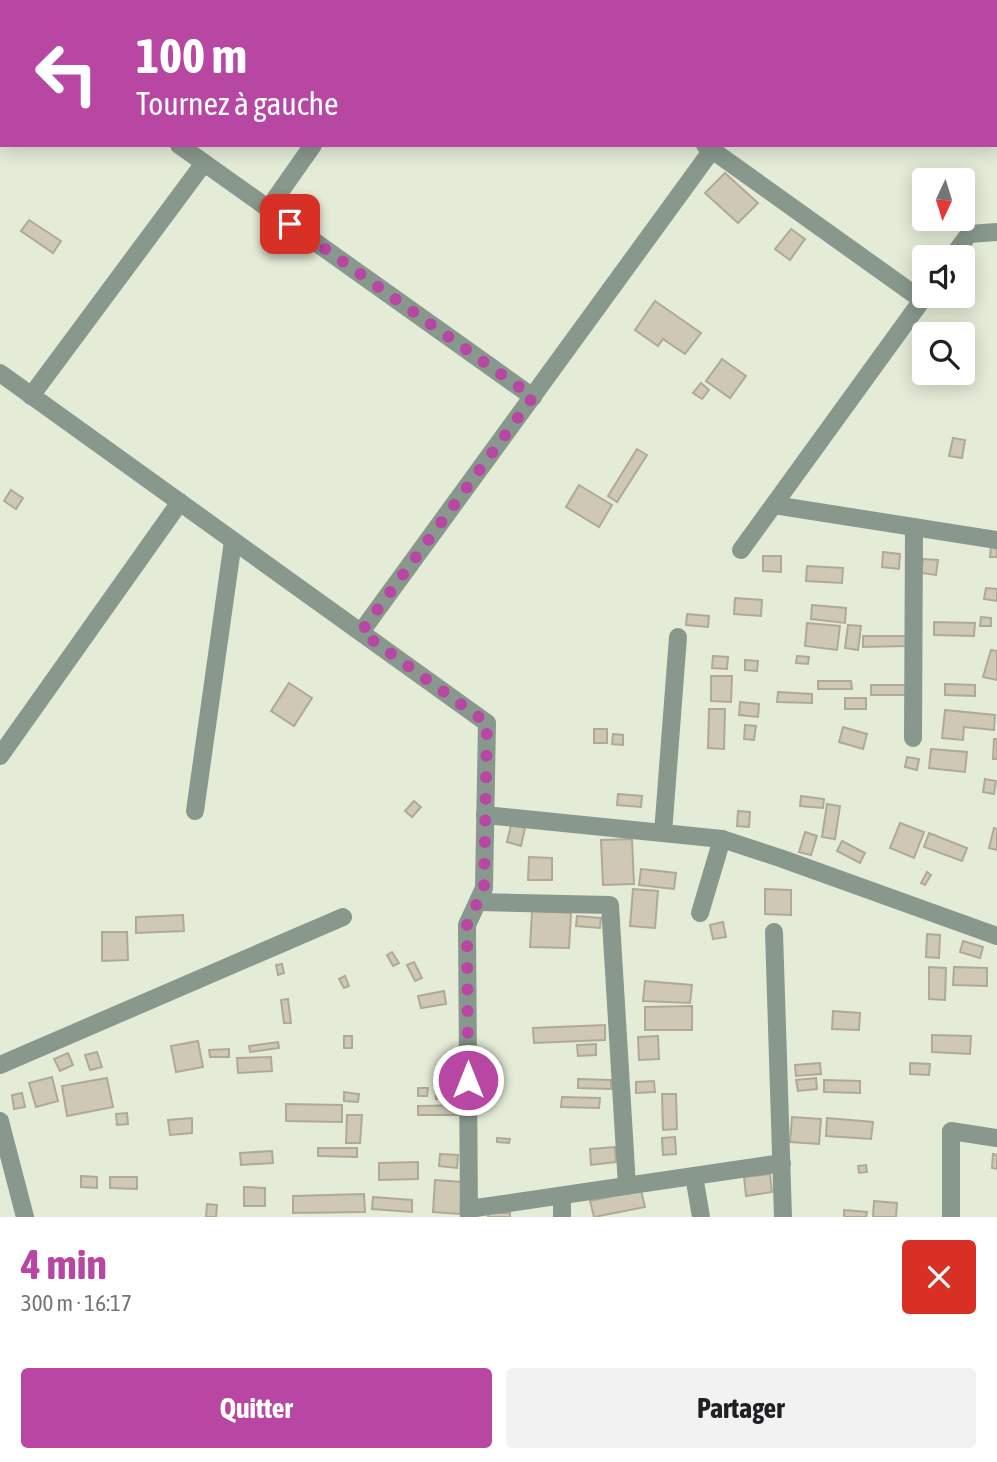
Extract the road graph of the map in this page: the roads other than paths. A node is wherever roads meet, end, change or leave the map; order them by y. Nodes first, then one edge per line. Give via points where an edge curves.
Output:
1 (182, 147) edge
2 (312, 147) edge
3 (708, 148) edge
4 (204, 163) junction
5 (268, 209) junction
6 (997, 232) edge
7 (961, 245) edge
8 (912, 290) edge
9 (916, 308) edge
10 (0, 373) edge
11 (31, 396) junction
12 (533, 397) junction
13 (180, 502) junction
14 (774, 505) junction
15 (914, 527) junction
16 (997, 540) edge
17 (233, 541) junction
18 (741, 551) dead end
19 (361, 632) junction
20 (678, 636) dead end
21 (913, 738) dead end
22 (0, 756) edge
23 (195, 811) dead end
24 (485, 814) junction
25 (663, 833) junction
26 (722, 839) junction
27 (478, 902) junction
28 (700, 913) dead end
29 (343, 918) dead end
30 (774, 932) dead end
31 (997, 936) edge
32 (0, 1065) edge
33 (0, 1121) edge
34 (997, 1138) edge
35 (782, 1163) junction
36 (694, 1175) junction
37 (626, 1186) junction
38 (562, 1196) junction
39 (469, 1213) edge
40 (25, 1217) edge
41 (562, 1217) edge
42 (701, 1217) edge
43 (783, 1217) edge
44 (951, 1217) edge

1 - 4 street
2 - 5 street
3 - 8 street
3 - 12 street
4 - 5 street
4 - 11 street
5 - 12 street
6 - 7 street via 969,234
9 - 14 street
10 - 11 street
11 - 13 street
12 - 19 street
13 - 17 street
13 - 22 street
14 - 15 street
14 - 18 street
15 - 16 street
15 - 21 street
17 - 19 street
17 - 23 street
19 - 24 street via 487,723
20 - 25 street
24 - 25 street
24 - 27 street via 484,888
25 - 26 street
26 - 28 street
26 - 31 street
27 - 37 street via 610,905
27 - 39 street via 467,925
29 - 32 street
30 - 35 street
33 - 40 street
34 - 44 street via 951,1131
35 - 36 street
35 - 43 street
36 - 37 street
36 - 42 street
37 - 38 street
38 - 39 street
38 - 41 street

